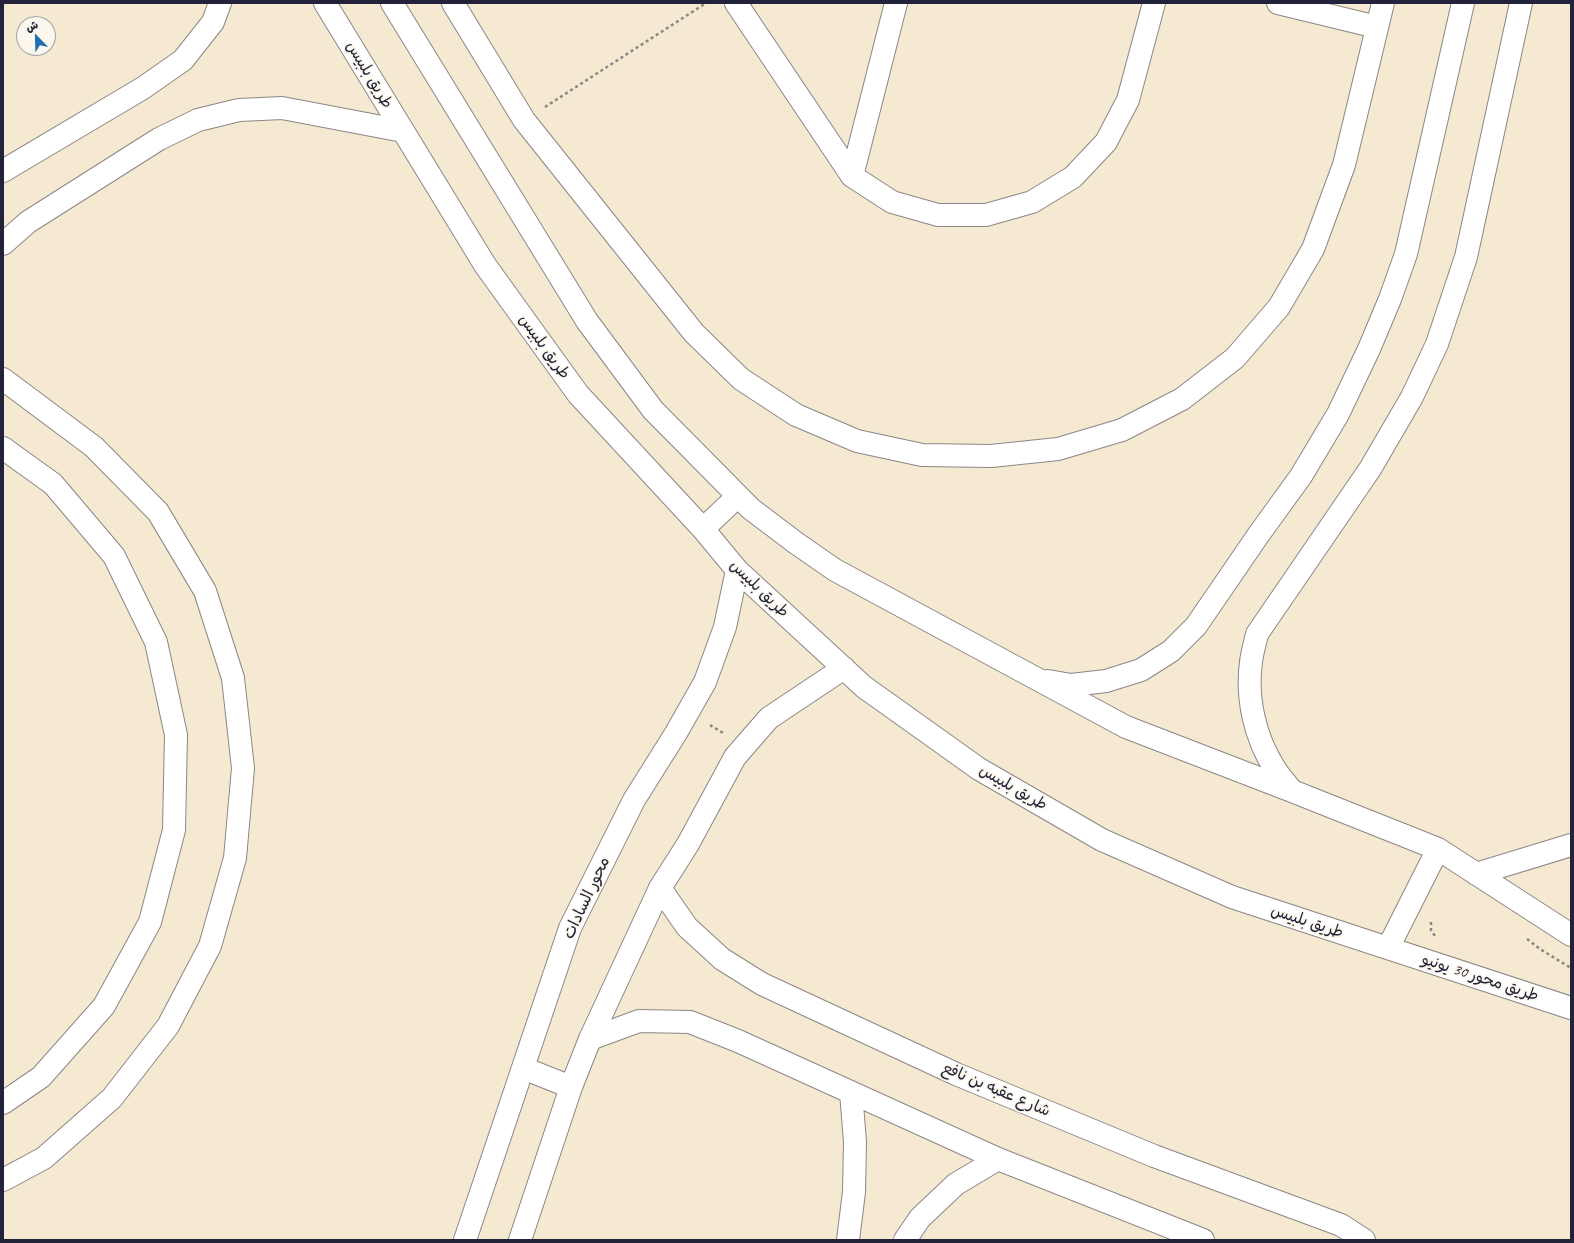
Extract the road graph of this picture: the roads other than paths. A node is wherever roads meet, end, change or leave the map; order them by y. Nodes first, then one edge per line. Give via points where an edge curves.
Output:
1 (220, 3) edge
2 (325, 3) edge
3 (392, 3) edge
4 (453, 3) edge
5 (736, 3) edge
6 (896, 3) edge
7 (1154, 3) edge
8 (1278, 3) edge
9 (1383, 3) edge
10 (1463, 3) edge
11 (1521, 3) edge
12 (1377, 27) junction
13 (403, 131) junction
14 (3, 171) edge
15 (852, 176) junction
16 (3, 244) edge
17 (3, 379) edge
18 (3, 448) edge
19 (738, 496) junction
20 (704, 529) junction
21 (737, 570) junction
22 (844, 668) junction
23 (1035, 679) junction
24 (1292, 791) junction
25 (1571, 845) edge
26 (1438, 849) junction
27 (1476, 874) junction
28 (660, 888) junction
29 (1571, 935) edge
30 (1388, 948) junction
31 (1571, 1008) edge
32 (590, 1039) junction
33 (523, 1068) junction
34 (571, 1087) junction
35 (851, 1092) junction
36 (3, 1103) edge
37 (998, 1159) junction
38 (3, 1180) edge
39 (465, 1240) edge
40 (520, 1240) edge
41 (848, 1240) edge
42 (905, 1240) edge
43 (1202, 1240) edge
44 (1364, 1240) edge

1 - 14 street via 212,22 183,60 143,88
2 - 13 street, طريق بلبيس
3 - 19 street via 587,321 653,410
4 - 12 street via 524,120 694,333 741,379 796,415 857,441 922,455 991,456 1058,449 1122,430 1182,399 1235,358 1279,307 1313,249 1344,165
5 - 15 street
6 - 15 street
7 - 15 street via 1128,100 1106,142 1073,177 1032,202 986,215 938,215 892,202
8 - 12 street
9 - 12 street
10 - 23 street via 1406,254 1366,356 1338,414 1301,476 1196,626 1171,651 1141,670 1106,682 1071,685
11 - 24 street via 1466,257 1438,344 1412,397 1370,469 1257,634 1251,662 1250,690 1253,717 1262,744 1275,769
13 - 16 street via 282,108 239,110 198,120 159,139 34,218
13 - 20 street, طريق بلبيس via 485,265 578,394
17 - 38 street via 94,447 158,512 205,591 210,605 233,678 243,768 235,858 210,946 168,1026 112,1098 44,1158
18 - 36 street via 53,484 114,556 156,642 176,735 174,830 150,922 104,1006 41,1077
19 - 20 street
19 - 23 street via 751,509 835,570
20 - 21 street, طريق بلبيس
21 - 22 street, طريق بلبيس
21 - 33 street, محور السادات via 725,627 705,682 634,800 570,928
22 - 28 street via 769,718 734,758 688,844
22 - 30 street, طريق بلبيس via 864,686 979,769 1102,840 1232,897
23 - 24 street via 1126,727
24 - 26 street
25 - 27 street
26 - 27 street
26 - 30 street
27 - 29 street
28 - 32 street
28 - 44 street, شارع عقبه بن نافع via 687,927 722,959 762,984 956,1074 1154,1156 1341,1225
30 - 31 street, طريق محور 30 يونيو
32 - 34 street
32 - 35 street via 639,1022 690,1022
33 - 34 street
33 - 39 street, محور السادات
34 - 40 street
35 - 37 street
35 - 41 street via 855,1142 854,1192
37 - 42 street via 956,1184 920,1218
37 - 43 street

